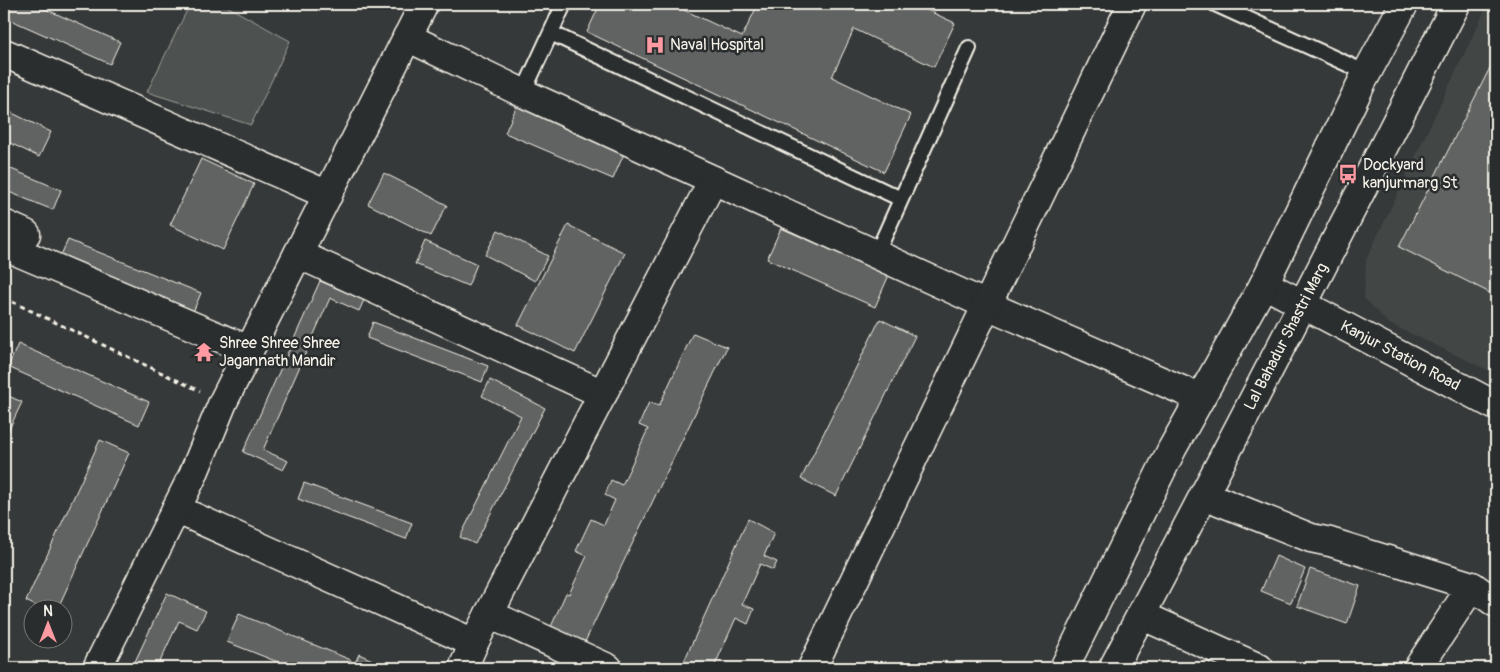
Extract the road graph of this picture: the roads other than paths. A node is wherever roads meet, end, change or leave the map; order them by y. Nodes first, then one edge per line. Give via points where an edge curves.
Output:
1 (424, 4) edge
2 (564, 4) edge
3 (1132, 4) edge
4 (1215, 4) edge
5 (1404, 4) edge
6 (1456, 4) edge
7 (551, 32) junction
8 (407, 37) junction
9 (969, 48) dead end
10 (4, 53) edge
11 (1367, 73) junction
12 (523, 92) junction
13 (713, 180) junction
14 (328, 195) junction
15 (901, 199) junction
16 (11, 235) edge
17 (298, 254) junction
18 (876, 255) junction
19 (1264, 284) junction
20 (987, 305) junction
21 (1303, 305) junction
22 (249, 350) junction
23 (603, 394) junction
24 (1200, 398) junction
25 (1496, 406) edge
26 (1204, 495) junction
27 (176, 508) junction
28 (1472, 586) junction
29 (1496, 603) edge
30 (490, 614) junction
31 (1141, 615) junction
32 (469, 661) edge
33 (97, 668) edge
34 (608, 668) edge
35 (812, 668) edge
36 (1064, 668) edge
37 (1113, 668) edge
38 (1259, 668) edge
39 (1418, 668) edge

1 - 8 street
2 - 7 lane
3 - 20 street
4 - 11 lane
5 - 11 street
6 - 21 street, Lal Bahadur Shastri Marg
7 - 12 lane
7 - 15 lane
8 - 12 street
8 - 14 street
9 - 15 lane
10 - 14 street
11 - 19 street
12 - 13 street
13 - 18 street
13 - 23 street
14 - 17 street
15 - 18 lane
16 - 22 street
17 - 22 street
17 - 23 street
18 - 20 street
19 - 21 street, Kanjur Station Road
19 - 24 street
20 - 24 street
20 - 35 street
21 - 25 street, Kanjur Station Road
21 - 26 street, Lal Bahadur Shastri Marg
22 - 27 street
23 - 30 street
24 - 36 street
26 - 28 street via 1312,538
26 - 31 street, Lal Bahadur Shastri Marg
27 - 32 street
27 - 33 street
28 - 29 street
28 - 39 street
30 - 32 street
30 - 34 street
31 - 37 street, Lal Bahadur Shastri Marg
31 - 38 street

